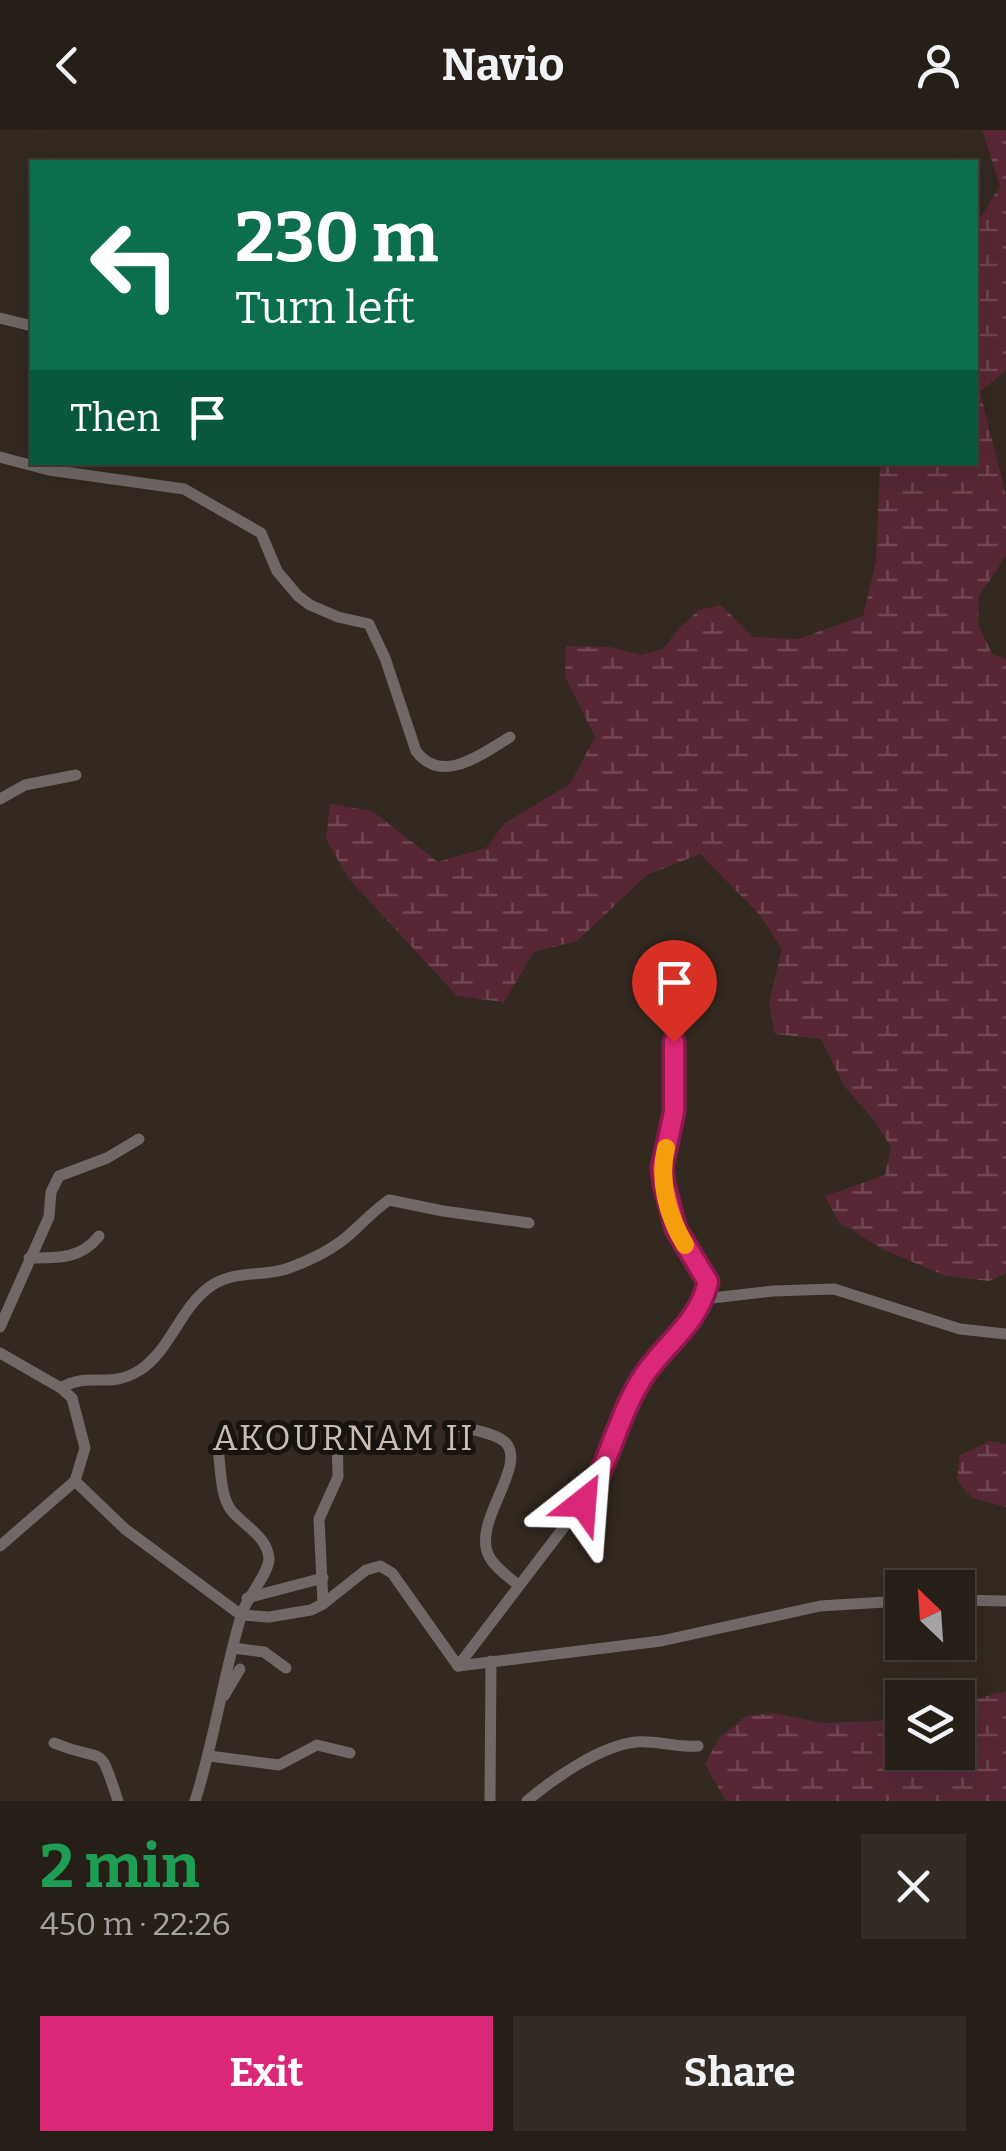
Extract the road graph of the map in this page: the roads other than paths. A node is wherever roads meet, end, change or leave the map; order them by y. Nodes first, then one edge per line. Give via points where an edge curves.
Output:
1 (0, 318) edge
2 (30, 326) edge
3 (0, 457) edge
4 (30, 465) edge
5 (30, 465) edge
6 (510, 737) dead end
7 (76, 775) dead end
8 (0, 799) edge
9 (674, 1042) dead end
10 (138, 1139) dead end
11 (529, 1223) dead end
12 (98, 1236) dead end
13 (28, 1258) junction
14 (704, 1298) junction
15 (0, 1327) edge
16 (1006, 1334) edge
17 (0, 1352) edge
18 (61, 1388) junction
19 (460, 1426) dead end
20 (337, 1428) dead end
21 (218, 1450) dead end
22 (75, 1480) junction
23 (0, 1546) edge
24 (323, 1578) junction
25 (518, 1584) junction
26 (247, 1598) junction
27 (975, 1600) edge
28 (1006, 1601) edge
29 (885, 1602) edge
30 (323, 1604) junction
31 (241, 1615) junction
32 (232, 1648) junction
33 (491, 1662) junction
34 (458, 1666) junction
35 (286, 1668) dead end
36 (240, 1669) dead end
37 (218, 1704) junction
38 (54, 1743) dead end
39 (698, 1746) dead end
40 (350, 1753) dead end
41 (209, 1756) junction
42 (118, 1801) edge
43 (195, 1801) edge
44 (490, 1801) edge
45 (527, 1801) edge

1 - 2 street
3 - 4 street
5 - 6 street via 184,489 254,527 298,596 369,624 416,751 427,762 454,766
7 - 8 street via 19,787
9 - 14 street via 674,1112 662,1168 676,1229 708,1282
10 - 13 street via 59,1176 49,1217
11 - 18 street via 388,1200 316,1256 278,1272 213,1285 134,1373 109,1382 84,1378
12 - 13 street via 66,1257
13 - 15 street
14 - 16 street via 834,1289 960,1328
14 - 25 street via 624,1408 593,1489
17 - 18 street
18 - 22 street via 76,1405 84,1439
19 - 25 street via 500,1438 509,1449 486,1544 489,1556
20 - 24 street via 338,1478 318,1519
21 - 26 street via 225,1499 269,1558
22 - 23 street
22 - 31 street via 125,1529
24 - 26 street
24 - 30 street
25 - 34 street
26 - 31 street
27 - 28 street
29 - 33 street via 820,1606 661,1640
30 - 31 street via 288,1616
30 - 34 street via 380,1566
31 - 32 street
32 - 35 street via 264,1652
32 - 37 street
33 - 34 street
33 - 44 street
36 - 37 street
37 - 41 street
38 - 42 street via 104,1760
39 - 45 street via 636,1742 590,1758
40 - 41 street via 317,1746 279,1765
41 - 43 street

